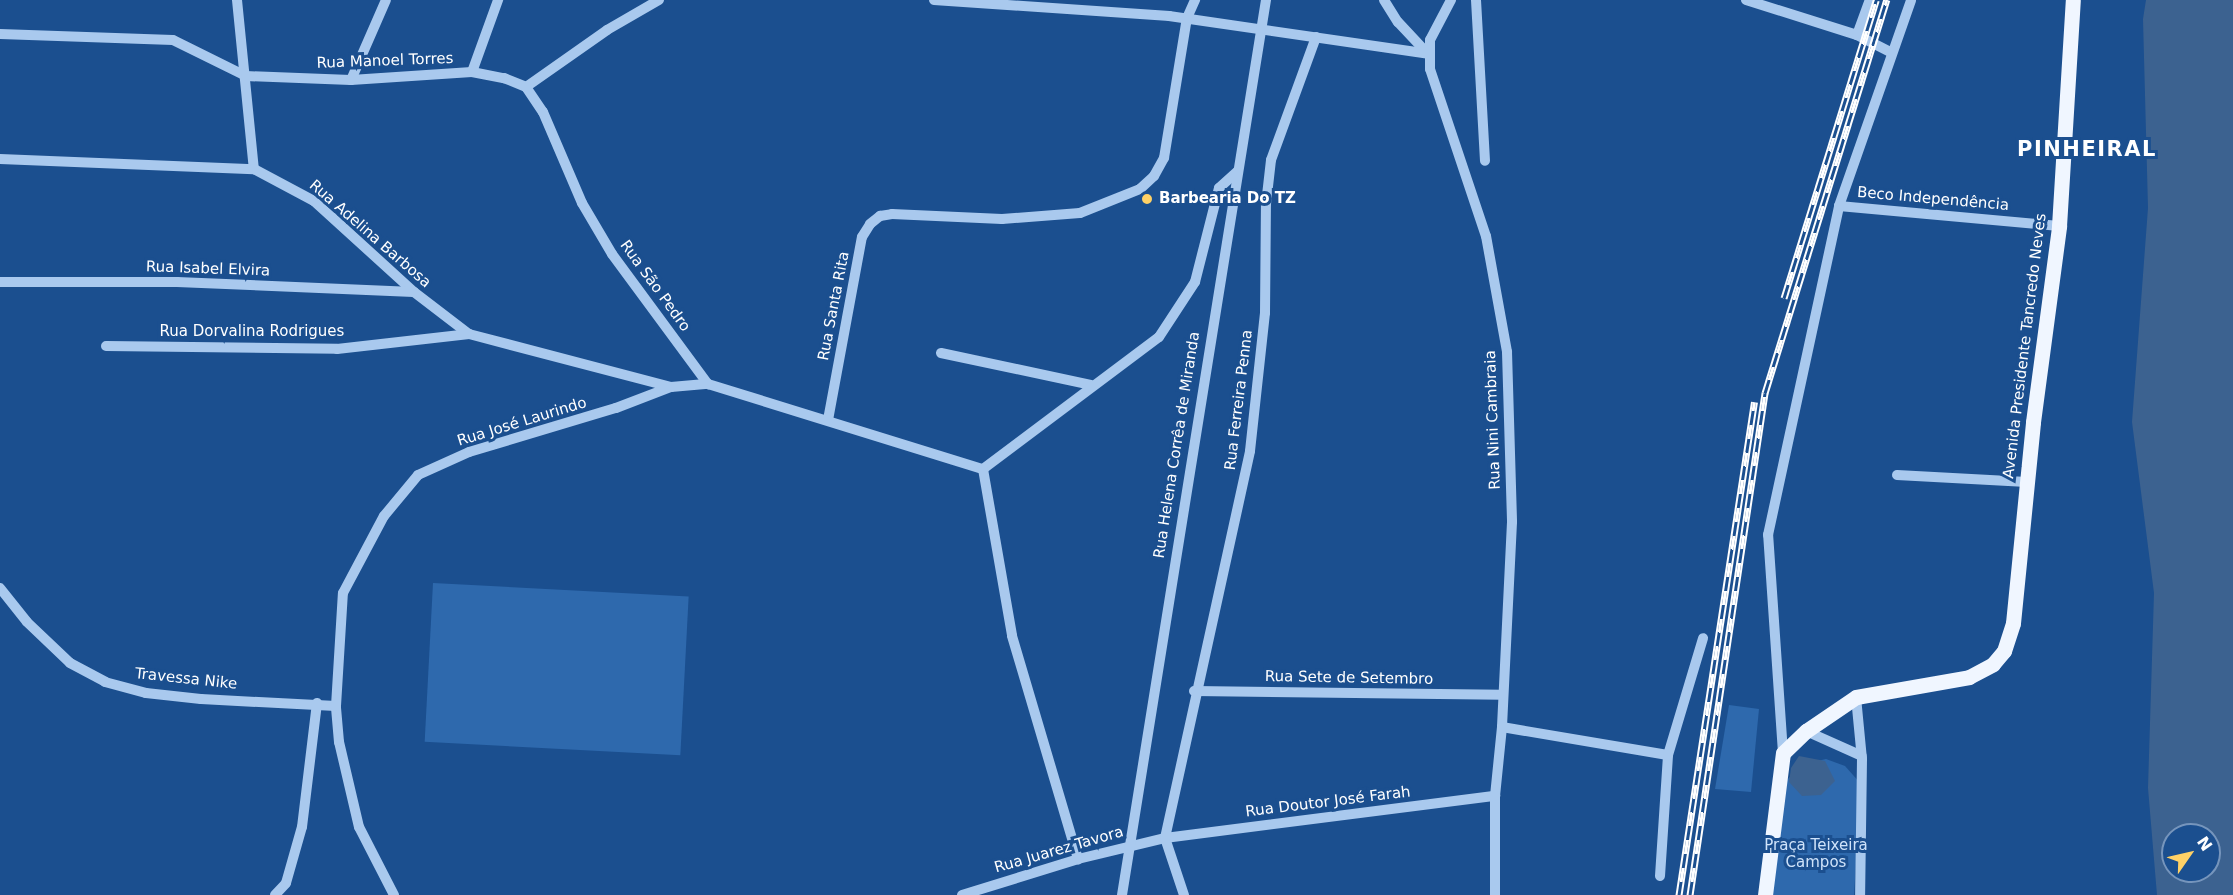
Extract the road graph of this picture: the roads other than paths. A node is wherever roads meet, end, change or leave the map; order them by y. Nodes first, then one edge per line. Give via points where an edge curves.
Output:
1 (237, 0) edge
2 (386, 0) edge
3 (498, 0) edge
4 (659, 0) edge
5 (934, 0) edge
6 (1196, 0) edge
7 (1266, 0) edge
8 (1384, 0) edge
9 (1451, 0) edge
10 (1476, 0) edge
11 (1746, 0) edge
12 (1870, 0) edge
13 (1911, 0) edge
14 (2073, 0) edge
15 (977, 1) edge
16 (1187, 18) junction
17 (1261, 32) junction
18 (0, 34) edge
19 (1857, 35) junction
20 (1316, 38) junction
21 (1892, 53) junction
22 (1428, 54) junction
23 (472, 72) junction
24 (246, 76) junction
25 (351, 80) junction
26 (526, 87) junction
27 (0, 159) edge
28 (1485, 161) dead end
29 (254, 169) junction
30 (1238, 171) junction
31 (1839, 206) junction
32 (2059, 226) junction
33 (0, 282) edge
34 (414, 292) junction
35 (470, 334) junction
36 (106, 346) dead end
37 (941, 352) dead end
38 (708, 384) junction
39 (1091, 385) junction
40 (671, 387) junction
41 (828, 420) junction
42 (983, 469) junction
43 (1897, 475) dead end
44 (2027, 482) junction
45 (0, 588) edge
46 (1703, 638) dead end
47 (1194, 691) junction
48 (1503, 695) junction
49 (1856, 697) junction
50 (317, 703) junction
51 (336, 706) junction
52 (1502, 727) junction
53 (1806, 731) junction
54 (1783, 753) junction
55 (1668, 755) junction
56 (1862, 756) junction
57 (1495, 796) junction
58 (1165, 838) junction
59 (1130, 844) junction
60 (1078, 859) junction
61 (1660, 876) dead end
62 (275, 895) edge
63 (394, 895) edge
64 (962, 895) edge
65 (1122, 895) edge
66 (1184, 895) edge
67 (1495, 895) edge
68 (1765, 895) edge
69 (1860, 895) edge

1 - 24 street
2 - 25 street
3 - 23 street
4 - 26 street via 607,30
5 - 15 street
6 - 16 street
7 - 17 street, Rua Helena Corrêa de Miranda
8 - 22 street via 1398,22
9 - 22 street via 1435,27
10 - 28 street
11 - 19 street
12 - 19 street
13 - 21 street
14 - 32 main road, Avenida Presidente Tancredo Neves
15 - 16 street
16 - 17 street
16 - 41 street, Rua Santa Rita via 1164,158 1154,176 1131,193 1080,213 1002,219 880,216 862,237
17 - 20 street
17 - 30 street, Rua Helena Corrêa de Miranda
18 - 24 street, Rua Manoel Torres via 173,40
19 - 21 street
20 - 22 street
20 - 47 street, Rua Ferreira Penna via 1271,160 1266,204 1265,313 1250,451
21 - 31 street
22 - 48 street, Rua Nini Cambraia via 1446,126 1486,236 1507,352 1512,522
23 - 25 street, Rua Manoel Torres
23 - 26 street, Rua Manoel Torres
24 - 25 street, Rua Manoel Torres
24 - 29 street
26 - 38 street, Rua São Pedro via 543,112 582,203 612,254
27 - 29 street, Rua Adelina Barbosa
29 - 34 street, Rua Adelina Barbosa via 314,201
30 - 39 street via 1219,188 1195,282 1178,308 1151,346
30 - 59 street, Rua Helena Corrêa de Miranda
31 - 32 street, Beco Independência
31 - 54 street via 1768,535
32 - 44 main road, Avenida Presidente Tancredo Neves
33 - 34 street, Rua Isabel Elvira via 177,282
34 - 35 street, Rua Adelina Barbosa
35 - 36 street, Rua Dorvalina Rodrigues via 337,349
35 - 40 street, Rua Adelina Barbosa
37 - 39 street
38 - 40 street, Rua Adelina Barbosa
38 - 41 street
39 - 42 street
40 - 51 street, Rua José Laurindo via 616,408 469,452 418,475 384,516 343,593
41 - 42 street
42 - 60 street via 1012,636
43 - 44 street
44 - 49 main road, Avenida Presidente Tancredo Neves via 2013,623 2004,651 1993,664 1969,677
45 - 50 street, Travessa Nike via 27,622 70,663 105,682 146,693 201,699
46 - 55 street
47 - 48 street, Rua Sete de Setembro
47 - 58 street, Rua Ferreira Penna
48 - 52 street, Rua Nini Cambraia
49 - 53 main road
49 - 56 street
50 - 51 street, Travessa Nike
50 - 62 street via 302,828 286,883
51 - 63 street, Rua José Laurindo via 339,742 359,826
52 - 55 street
52 - 57 street, Rua Nini Cambraia
53 - 54 main road
53 - 56 street
54 - 68 main road
55 - 61 street
56 - 69 street
57 - 58 street, Rua Doutor José Farah
57 - 67 street, Rua Nini Cambraia
58 - 59 street, Rua Juarez Tavora
58 - 66 street
59 - 60 street, Rua Juarez Tavora
59 - 65 street, Rua Helena Corrêa de Miranda
60 - 64 street, Rua Juarez Tavora

